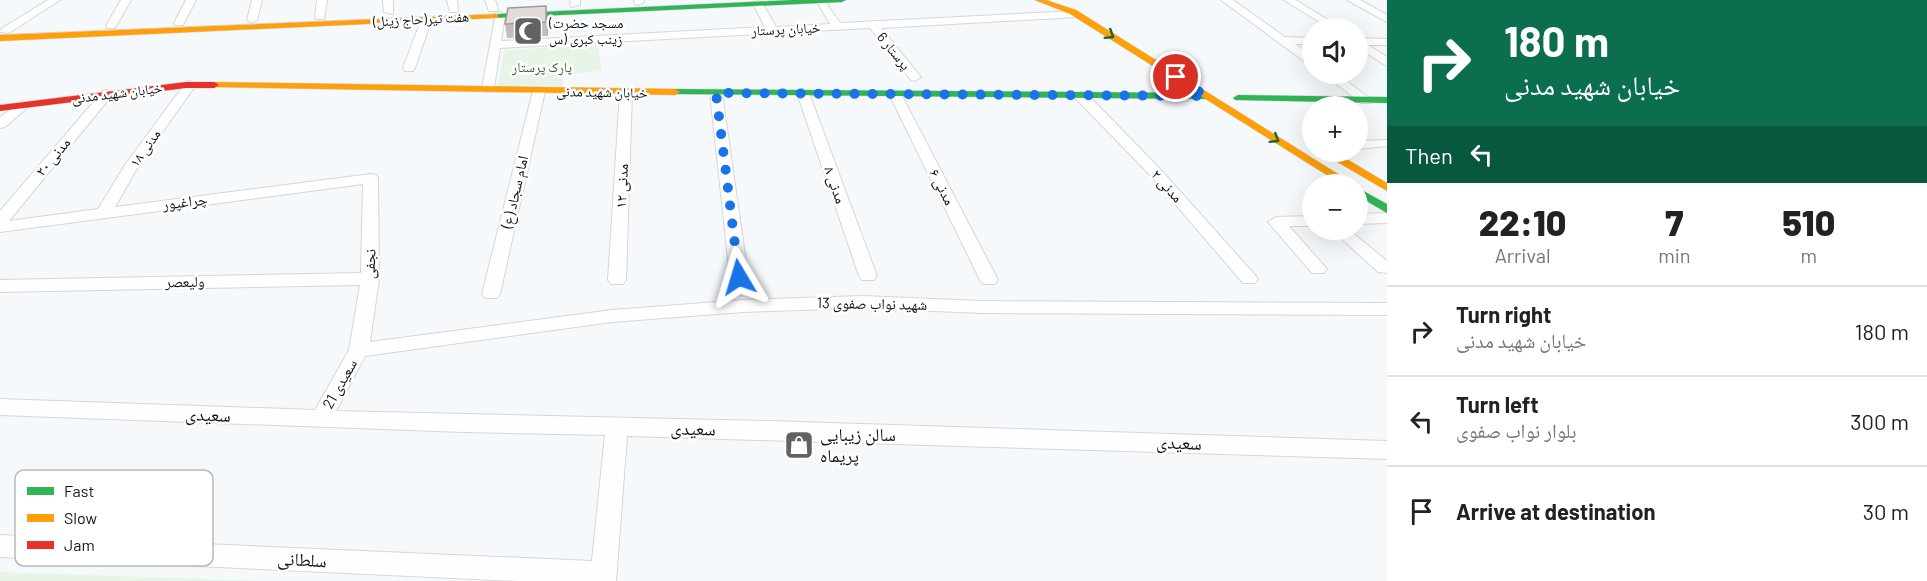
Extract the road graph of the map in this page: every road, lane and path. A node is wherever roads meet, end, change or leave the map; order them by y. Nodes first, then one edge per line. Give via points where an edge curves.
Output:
1 (55, 0) edge
2 (67, 0) edge
3 (126, 0) edge
4 (191, 0) edge
5 (257, 0) edge
6 (322, 0) edge
7 (694, 0) edge
8 (842, 0) edge
9 (1041, 0) edge
10 (1226, 0) edge
11 (1289, 0) edge
12 (1352, 0) edge
13 (639, 1) edge
14 (820, 1) edge
15 (575, 3) edge
16 (758, 4) junction
17 (453, 5) edge
18 (388, 6) edge
19 (494, 8) edge
20 (1082, 9) edge
21 (320, 16) junction
22 (427, 18) junction
23 (1319, 18) edge
24 (1387, 19) edge
25 (252, 20) junction
26 (20, 23) junction
27 (179, 23) junction
28 (873, 25) junction
29 (111, 26) junction
30 (837, 27) junction
31 (772, 30) junction
32 (2, 33) edge
33 (1285, 40) junction
34 (1302, 41) edge
35 (1368, 42) edge
36 (1387, 42) edge
37 (496, 45) junction
38 (1368, 49) edge
39 (1302, 53) edge
40 (1387, 62) edge
41 (409, 68) dead end
42 (1202, 76) dead end
43 (915, 77) dead end
44 (1344, 84) edge
45 (190, 85) junction
46 (488, 88) junction
47 (539, 91) junction
48 (626, 92) junction
49 (716, 93) junction
50 (803, 93) junction
51 (107, 94) junction
52 (895, 94) junction
53 (1081, 96) junction
54 (1206, 96) junction
55 (1360, 96) edge
56 (1302, 98) edge
57 (1368, 100) edge
58 (1387, 100) edge
59 (22, 105) junction
60 (0, 108) edge
61 (1266, 115) dead end
62 (0, 124) edge
63 (1384, 143) dead end
64 (1368, 144) edge
65 (1344, 162) edge
66 (1332, 174) edge
67 (371, 178) joint
68 (1387, 188) edge
69 (1368, 197) edge
70 (1387, 209) edge
71 (104, 213) junction
72 (1387, 218) edge
73 (1368, 219) edge
74 (0, 221) edge
75 (1302, 221) edge
76 (0, 226) edge
77 (1352, 240) edge
78 (1384, 268) dead end
79 (1318, 269) dead end
80 (868, 276) dead end
81 (739, 277) dead end
82 (370, 279) junction
83 (1249, 279) dead end
84 (618, 280) dead end
85 (989, 280) dead end
86 (0, 286) edge
87 (491, 294) dead end
88 (1387, 309) edge
89 (359, 350) junction
90 (0, 407) edge
91 (321, 418) junction
92 (617, 427) junction
93 (1387, 450) edge
94 (0, 546) edge
95 (15, 547) edge
96 (213, 557) edge
97 (603, 577) edge

1 - 26 street
2 - 26 street
3 - 29 street
4 - 27 street
5 - 25 street
6 - 21 street
7 - 13 main road, هفت تیر(حاج زینل)
8 - 14 main road, هفت تیر(حاج زینل)
9 - 20 main road
10 - 33 street
11 - 23 street
12 - 24 street
13 - 15 main road, هفت تیر(حاج زینل)
14 - 16 main road, هفت تیر(حاج زینل)
14 - 30 street
15 - 19 main road, هفت تیر(حاج زینل)
16 - 19 main road, هفت تیر(حاج زینل)
16 - 31 street
17 - 18 main road, هفت تیر(حاج زینل)
17 - 19 main road, هفت تیر(حاج زینل)
18 - 21 main road, هفت تیر(حاج زینل)
19 - 22 main road, هفت تیر(حاج زینل)
19 - 37 street
20 - 28 street, خیابان پرستار
20 - 42 main road
20 -> 54 main road
21 - 25 main road, هفت تیر(حاج زینل)
22 - 32 main road, هفت تیر(حاج زینل)
22 - 41 street
25 - 27 main road, هفت تیر(حاج زینل)
26 - 32 street
27 - 29 main road, هفت تیر(حاج زینل)
28 - 30 street, خیابان پرستار
28 - 43 street, پرستار 6
29 - 32 main road, هفت تیر(حاج زینل)
30 - 31 street, خیابان پرستار
31 - 37 street, خیابان پرستار
33 - 34 street
33 - 39 street
35 - 36 street
37 - 46 street
38 - 40 street
44 - 55 street
45 - 46 main road, خیابان شهید مدنی
45 - 51 main road, خیابان شهید مدنی
45 - 71 street, مدنی ۱۸ via 132,165
46 - 47 main road, خیابان شهید مدنی
47 - 48 main road, خیابان شهید مدنی
47 - 87 street, امام سجاد (ع)
48 - 49 main road, خیابان شهید مدنی
48 - 84 street, مدنی ۱۲
49 - 50 main road, خیابان شهید مدنی
49 - 81 street
50 - 52 main road, خیابان شهید مدنی
50 - 80 street, مدنی ۸
51 - 59 main road, خیابان شهید مدنی
51 - 74 street, مدنی ۲۰
52 - 53 main road, خیابان شهید مدنی
52 - 85 street, مدنی ۶
53 - 54 main road, خیابان شهید مدنی
53 - 83 street, مدنی ۲ via 1156,173
54 -> 66 main road
56 - 61 main road via 1233,95
57 - 58 main road
59 - 60 main road, خیابان شهید مدنی
59 - 62 street
63 - 64 street
65 - 68 main road
67 - 71 street, چراغپور
67 - 82 street, نجفی
69 - 70 main road
71 - 76 street, چراغپور
72 - 73 street
75 - 79 street via 1276,222
77 - 78 street
82 - 86 street, ولیعصر
82 - 89 street, نجفی
88 - 89 street, شهید نواب صفوی 13 via 982,307 863,302 743,306 612,316
89 - 91 street, سعیدی 21
90 - 91 street, سعیدی
91 - 92 street, سعیدی
92 - 93 street, سعیدی
92 - 97 street
94 - 95 street, سلطانی
96 - 97 street, سلطانی

